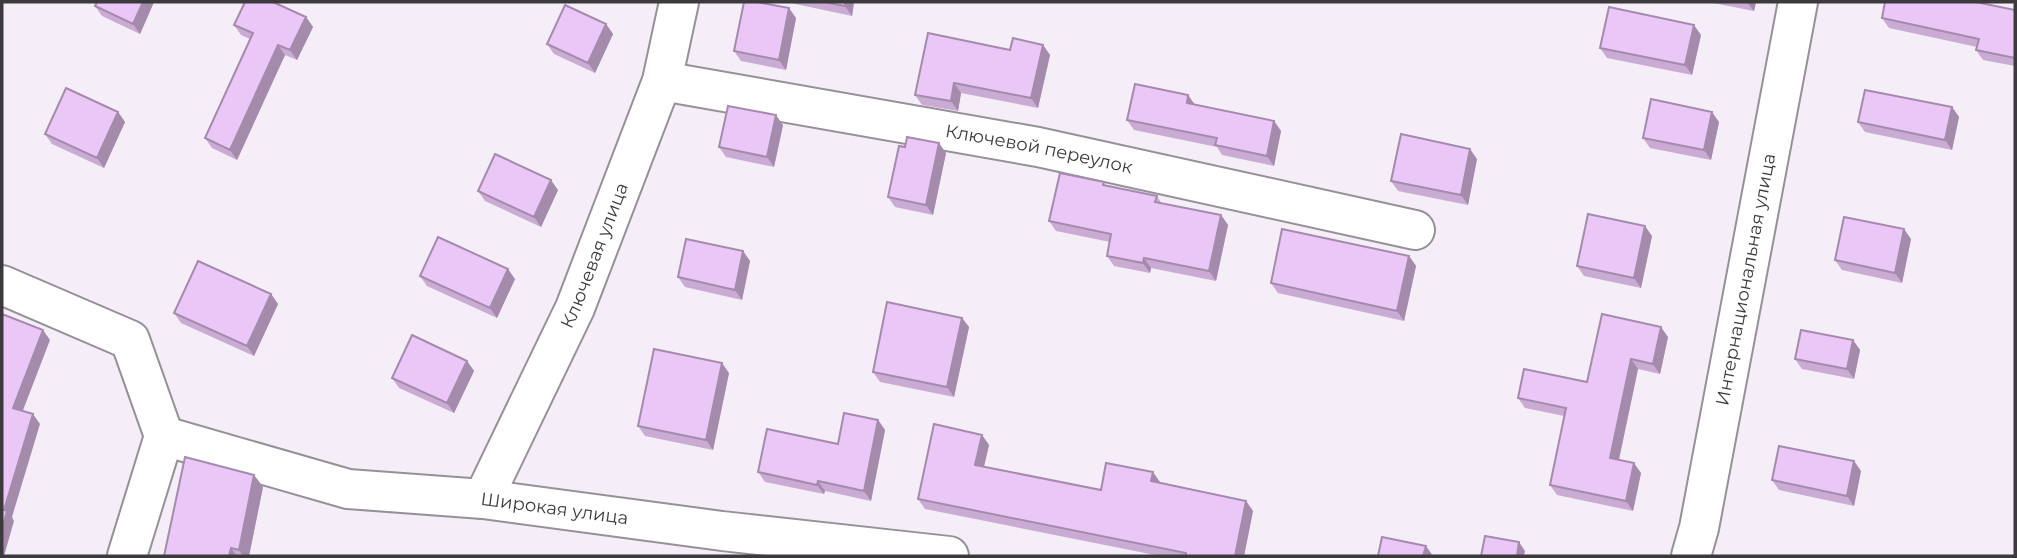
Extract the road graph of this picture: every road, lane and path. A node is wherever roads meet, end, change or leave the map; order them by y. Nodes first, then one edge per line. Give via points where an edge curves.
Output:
1 (679, 2) edge
2 (1798, 2) edge
3 (662, 81) junction
4 (1415, 230) dead end
5 (2, 285) edge
6 (164, 436) junction
7 (482, 499) junction
8 (127, 556) edge
9 (949, 556) edge
10 (1691, 556) edge

1 - 3 street, Ключевая улица
2 - 10 street, Интернациональная улица
3 - 4 street, Ключевой переулок via 1038,147
3 - 7 street, Ключевая улица via 575,308
5 - 6 street via 131,340
6 - 7 street, Широкая улица via 348,489
6 - 8 street
7 - 9 street, Широкая улица

